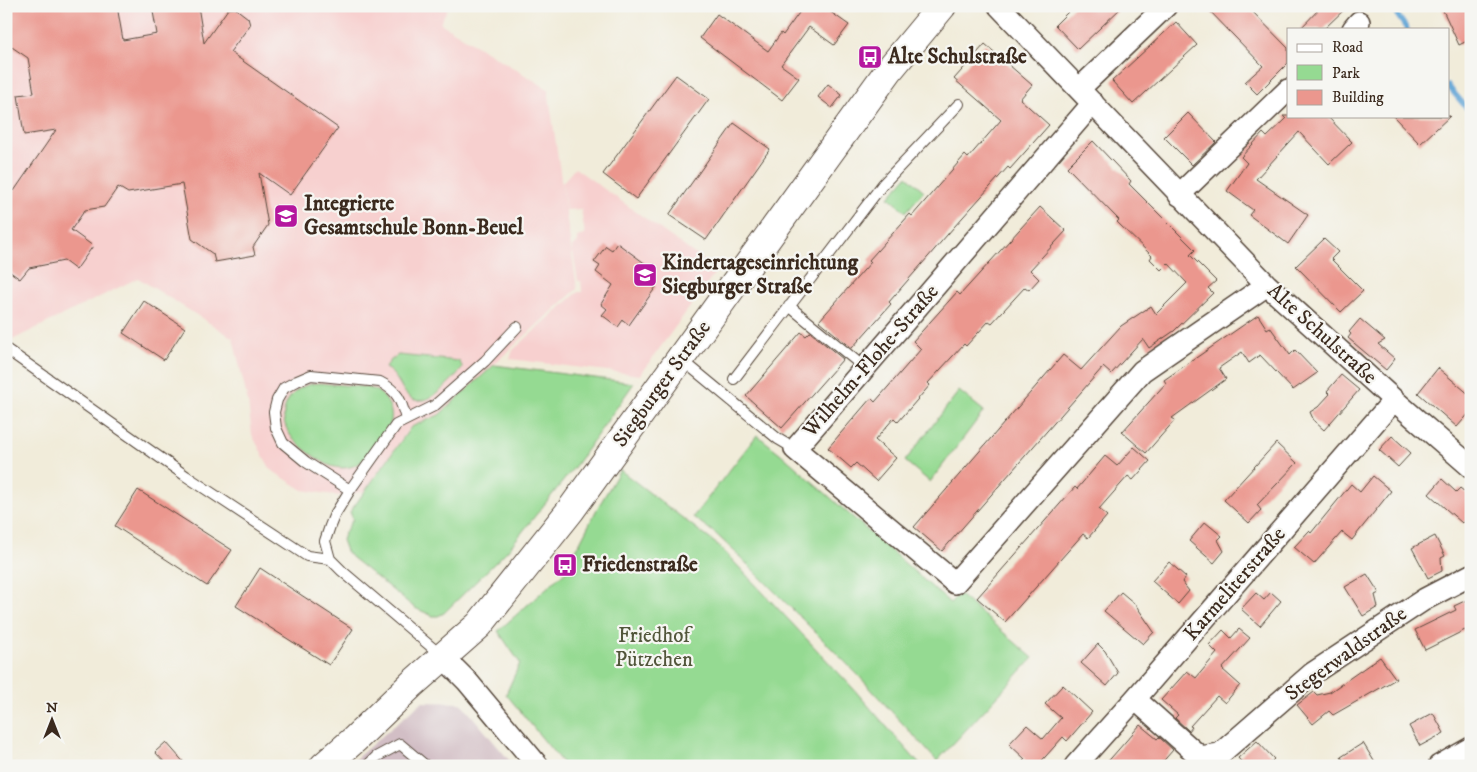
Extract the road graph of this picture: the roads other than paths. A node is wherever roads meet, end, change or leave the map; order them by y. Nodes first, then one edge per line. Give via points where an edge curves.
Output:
1 (942, 6) edge
2 (999, 6) edge
3 (1166, 6) edge
4 (1287, 91) edge
5 (1086, 96) junction
6 (959, 104) dead end
7 (1179, 195) junction
8 (1267, 285) junction
9 (789, 306) junction
10 (517, 327) dead end
11 (6, 349) edge
12 (681, 358) junction
13 (865, 368) junction
14 (734, 380) dead end
15 (1394, 400) junction
16 (406, 419) junction
17 (795, 449) junction
18 (1471, 467) edge
19 (350, 490) junction
20 (330, 559) junction
21 (1471, 575) edge
22 (443, 657) junction
23 (1135, 699) junction
24 (1471, 748) edge
25 (324, 766) edge
26 (367, 766) edge
27 (426, 766) edge
28 (538, 766) edge
29 (1075, 766) edge
30 (1439, 766) edge

1 - 12 main road, Siegburger Straße via 890,70
2 - 5 street, Alte Schulstraße
3 - 5 street
4 - 7 street
5 - 7 street, Alte Schulstraße
5 - 13 street, Wilhelm-Flohe-Straße
6 - 9 lane via 883,184
7 - 8 street, Alte Schulstraße
8 - 15 street, Alte Schulstraße
8 - 17 street, Wilhelm-Flohe-Straße via 1142,371 955,583
9 - 13 lane
9 - 14 lane
10 - 16 lane via 485,361 434,406
11 - 20 lane via 186,476 307,556
12 - 17 lane via 778,439
12 - 22 main road, Siegburger Straße via 570,511 479,625
13 - 17 street, Wilhelm-Flohe-Straße
15 - 18 street, Alte Schulstraße
15 - 23 street, Karmeliterstraße
16 - 19 lane via 396,425
16 - 19 lane via 397,393 380,382 311,376 284,388 274,412 276,428 283,443
19 - 20 lane via 334,516 325,541
20 - 22 lane
21 - 23 street, Stegerwaldstraße via 1425,599 1313,673 1220,754 1200,757
22 - 25 main road, Siegburger Straße
22 - 28 street
23 - 29 street, Karmeliterstraße
24 - 30 street
26 - 27 lane via 400,744

